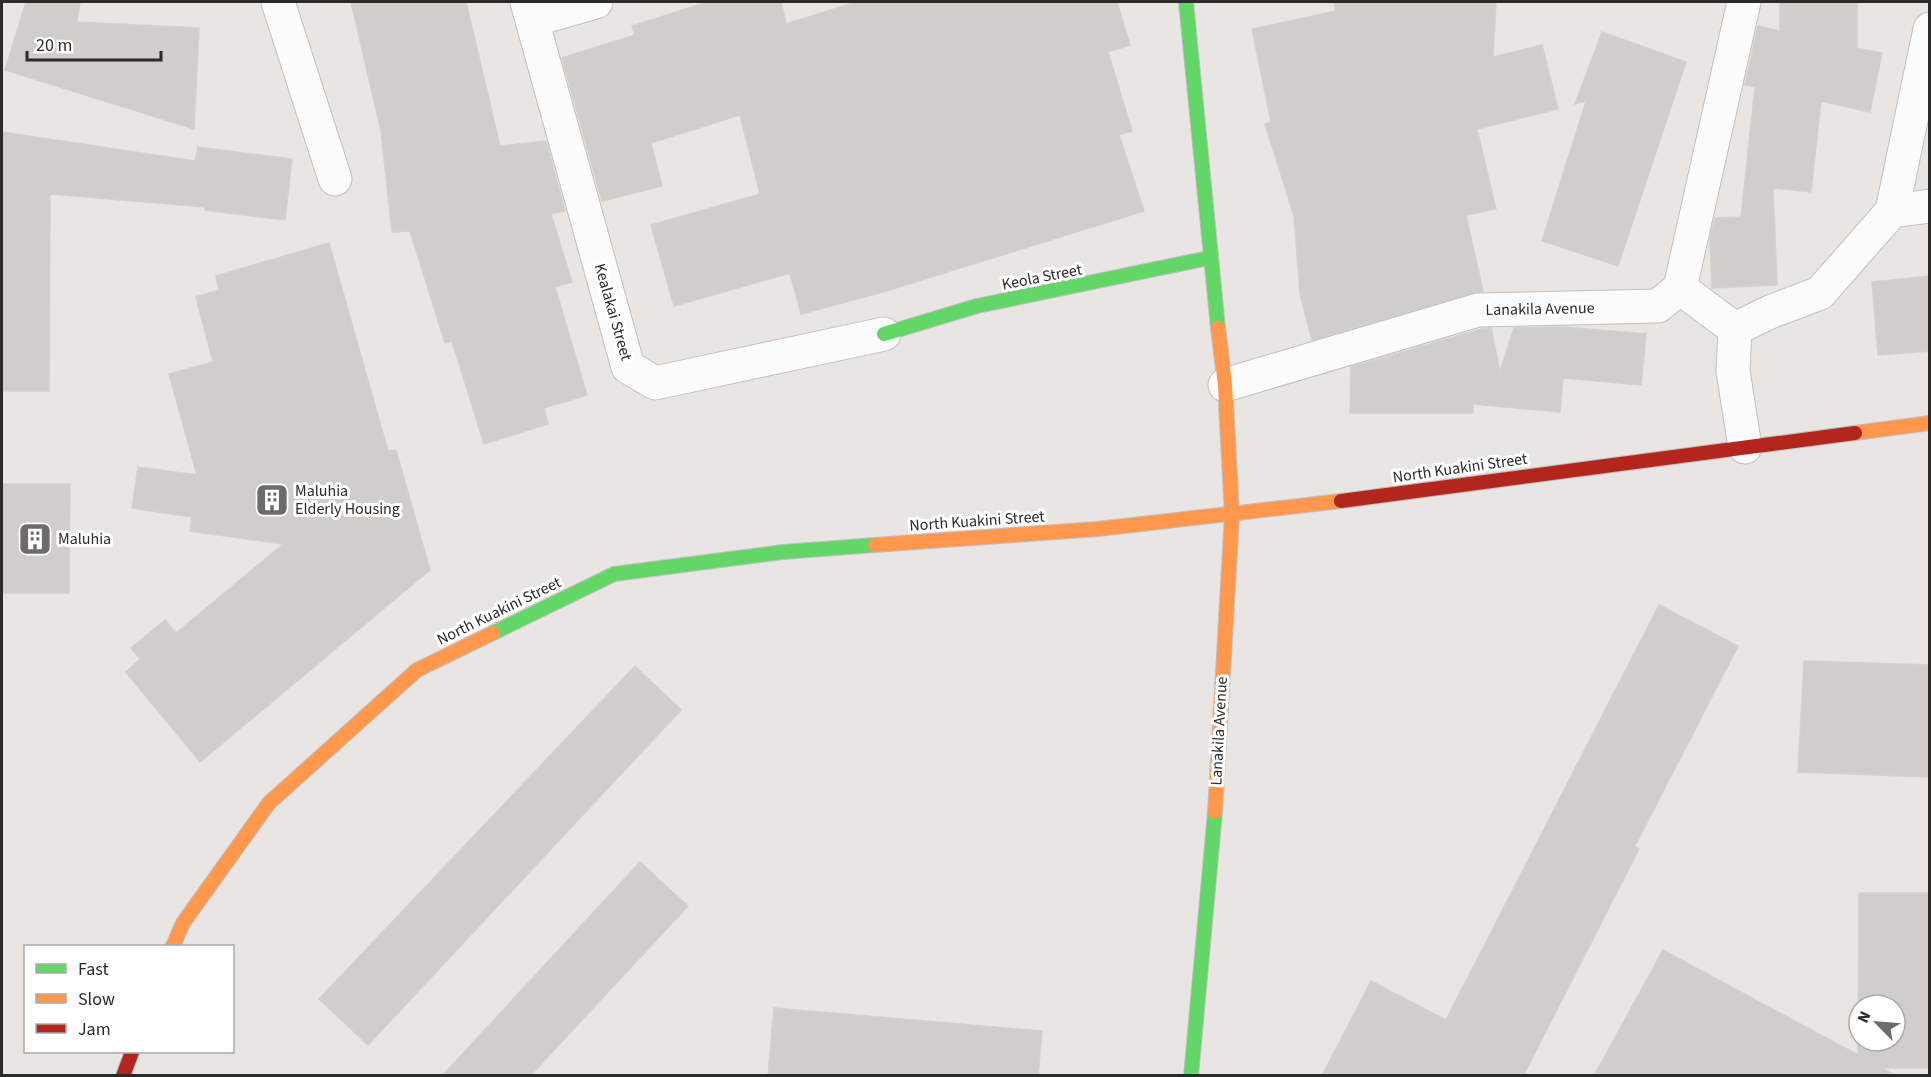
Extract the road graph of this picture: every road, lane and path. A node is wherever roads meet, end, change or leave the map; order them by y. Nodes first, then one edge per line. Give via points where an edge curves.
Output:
1 (278, 2) edge
2 (596, 2) edge
3 (1186, 2) edge
4 (1744, 2) edge
5 (530, 11) edge
6 (1929, 29) edge
7 (335, 179) dead end
8 (1929, 206) edge
9 (1892, 211) junction
10 (1209, 258) junction
11 (1680, 288) junction
12 (1735, 328) junction
13 (884, 334) joint
14 (1225, 385) junction
15 (1929, 423) edge
16 (1745, 447) junction
17 (1232, 515) junction
18 (173, 945) edge
19 (132, 1053) edge
20 (123, 1076) edge
21 (1191, 1076) edge

1 - 7 street
2 - 5 street
3 - 10 street, Lanakila Avenue
4 - 11 street
5 - 13 street, Kealakai Street via 628,367 655,383
6 - 9 street
8 - 9 street
9 - 12 street via 1820,293
10 - 13 street, Keola Street via 977,306
10 - 14 street, Lanakila Avenue
11 - 12 street
11 - 14 street, Lanakila Avenue via 1658,306 1478,310
12 - 16 street via 1732,371
14 - 17 street, Lanakila Avenue
15 - 16 street, North Kuakini Street
16 - 17 street, North Kuakini Street
17 - 18 street, North Kuakini Street via 783,552 614,574 417,670 270,803 183,923
17 - 21 street, Lanakila Avenue via 1212,865
19 - 20 street

